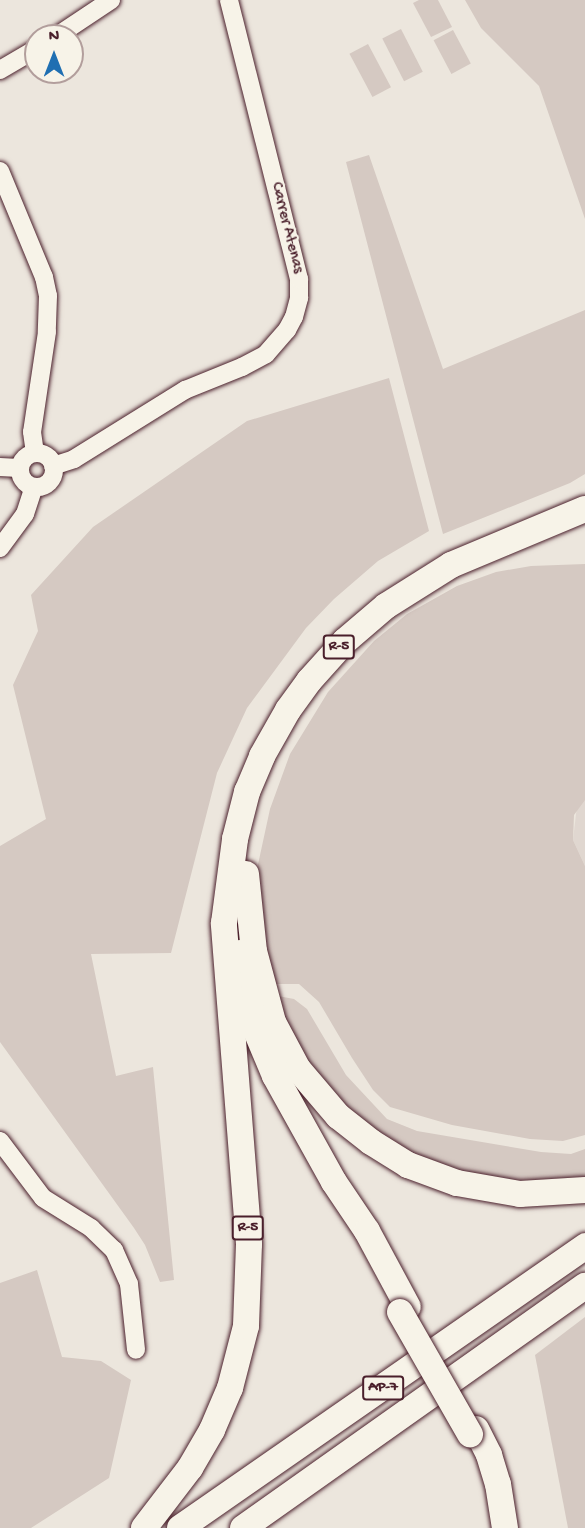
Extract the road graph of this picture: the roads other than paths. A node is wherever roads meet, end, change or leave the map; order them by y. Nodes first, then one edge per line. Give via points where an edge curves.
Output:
1 (111, 0) edge
2 (229, 0) edge
3 (75, 24) edge
4 (24, 56) edge
5 (0, 70) edge
6 (0, 171) edge
7 (7, 208) edge
8 (35, 453) junction
9 (53, 466) junction
10 (0, 467) edge
11 (19, 468) junction
12 (34, 487) junction
13 (585, 509) edge
14 (585, 520) edge
15 (0, 548) edge
16 (246, 874) junction
17 (228, 901) junction
18 (0, 1141) edge
19 (585, 1190) edge
20 (585, 1246) edge
21 (585, 1286) edge
22 (404, 1310) junction
23 (136, 1350) dead end
24 (473, 1432) junction
25 (341, 1460) junction
26 (144, 1528) edge
27 (180, 1528) edge
28 (243, 1528) edge
29 (271, 1528) edge
30 (497, 1528) edge
31 (505, 1528) edge

1 - 3 street
2 - 9 street, Carrer Atenas via 299,279 294,317 266,354 185,390 74,459
4 - 5 street
6 - 7 street
7 - 8 street via 44,277 48,296 47,332 32,432
8 - 9 street via 46,455
8 - 11 street via 24,458
9 - 12 street via 50,481
10 - 11 street
11 - 12 street via 22,479
12 - 15 street via 25,514
13 - 17 highway, R-5 via 469,557 420,582 363,624 331,656 288,710 262,756 247,792 235,839
14 - 16 highway via 450,576 400,608 347,653 310,699 276,756 256,811
16 - 19 highway via 254,951 273,1022 298,1069 338,1116 408,1165 457,1183 520,1194
16 - 22 highway via 239,903 240,960 249,1009 260,1041 289,1104 367,1231
17 - 22 highway, R-5 via 241,1002 262,1068 296,1134
17 - 26 highway, R-5 via 224,923 225,970 249,1244 246,1326 230,1388 212,1430
18 - 23 street via 37,1193 91,1228 114,1250 131,1295
20 - 27 highway, AP-7
21 - 25 highway, AP-7
22 - 24 highway, R-5, bridge
24 - 30 highway, R-5 via 489,1482
24 - 31 highway via 496,1476
25 - 28 highway, AP-7
25 - 29 highway via 309,1497

